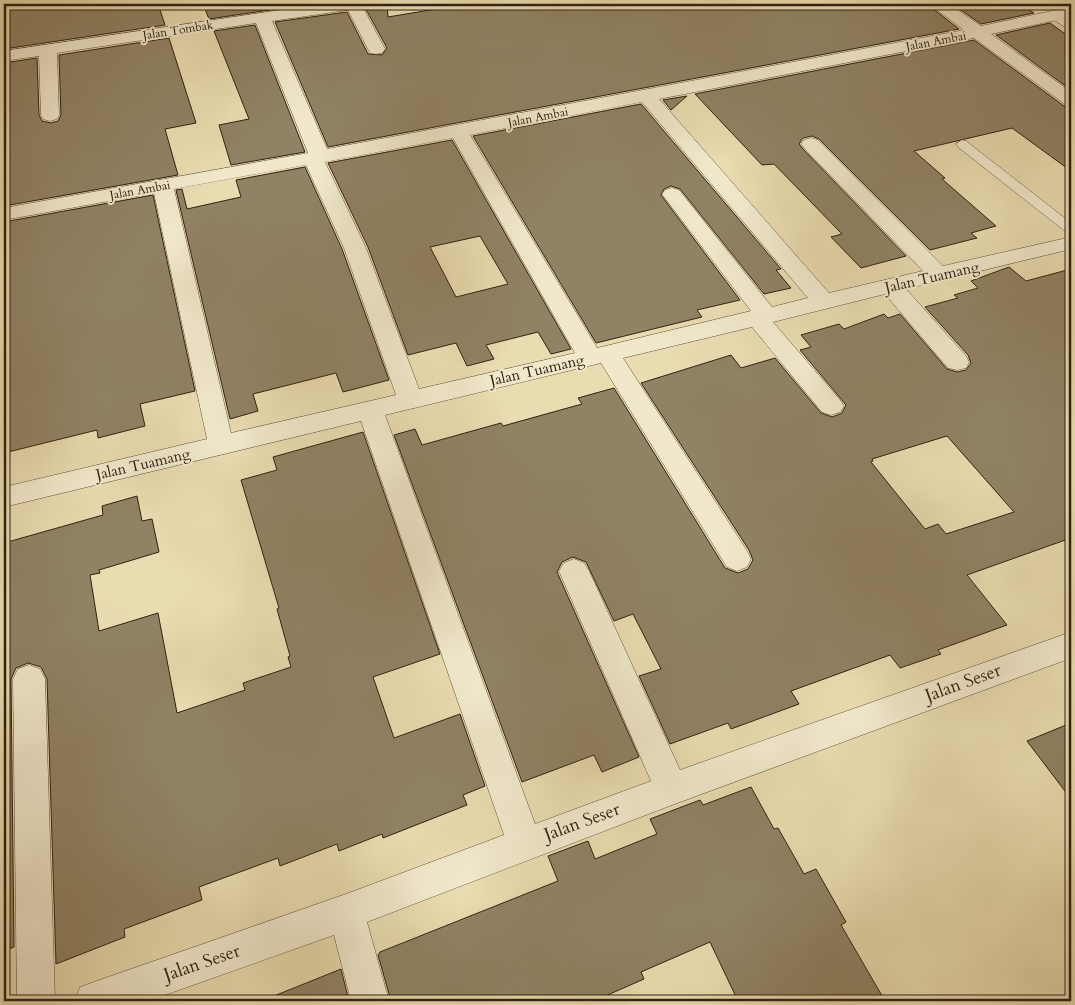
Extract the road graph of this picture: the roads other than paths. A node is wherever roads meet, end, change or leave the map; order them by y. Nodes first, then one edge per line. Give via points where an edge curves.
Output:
1 (353, 4) edge
2 (939, 4) edge
3 (1063, 14) edge
4 (262, 17) junction
5 (1071, 28) edge
6 (978, 32) junction
7 (376, 49) dead end
8 (48, 50) junction
9 (4, 56) edge
10 (647, 96) junction
11 (1071, 100) edge
12 (50, 115) dead end
13 (458, 132) junction
14 (810, 144) dead end
15 (962, 144) dead end
16 (317, 158) junction
17 (162, 186) junction
18 (672, 194) dead end
19 (4, 214) edge
20 (1071, 228) edge
21 (1071, 244) edge
22 (939, 275) junction
23 (890, 287) junction
24 (824, 302) junction
25 (762, 317) junction
26 (599, 356) junction
27 (957, 362) dead end
28 (411, 400) junction
29 (831, 406) dead end
30 (370, 410) junction
31 (221, 445) junction
32 (4, 497) edge
33 (737, 559) dead end
34 (574, 571) dead end
35 (1071, 645) edge
36 (29, 679) dead end
37 (672, 789) junction
38 (525, 844) junction
39 (346, 912) junction
40 (36, 1001) edge
41 (94, 1001) edge
42 (370, 1001) edge

1 - 4 street, Jalan Tombak
1 - 7 street
2 - 6 street
3 - 5 lane
3 - 6 street, Jalan Ambai
4 - 8 street, Jalan Tombak
4 - 16 street
6 - 10 street, Jalan Ambai
6 - 11 street
8 - 9 street, Jalan Tombak
8 - 12 street
10 - 13 street, Jalan Ambai
10 - 24 street
13 - 16 street, Jalan Ambai
13 - 26 street
14 - 22 street
15 - 20 lane
16 - 17 street, Jalan Ambai
16 - 28 street via 355,248
17 - 19 street, Jalan Ambai
17 - 31 street
18 - 25 street
21 - 22 street, Jalan Tuamang
22 - 23 street, Jalan Tuamang
23 - 24 street, Jalan Tuamang
23 - 27 street
24 - 25 street, Jalan Tuamang
25 - 26 street, Jalan Tuamang
25 - 29 street
26 - 28 street, Jalan Tuamang
26 - 33 street
28 - 30 street, Jalan Tuamang
30 - 31 street, Jalan Tuamang
30 - 38 street
31 - 32 street, Jalan Tuamang
34 - 37 street
35 - 37 street, Jalan Seser
36 - 40 street
37 - 38 street, Jalan Seser
38 - 39 street, Jalan Seser
39 - 41 street, Jalan Seser
39 - 42 street

